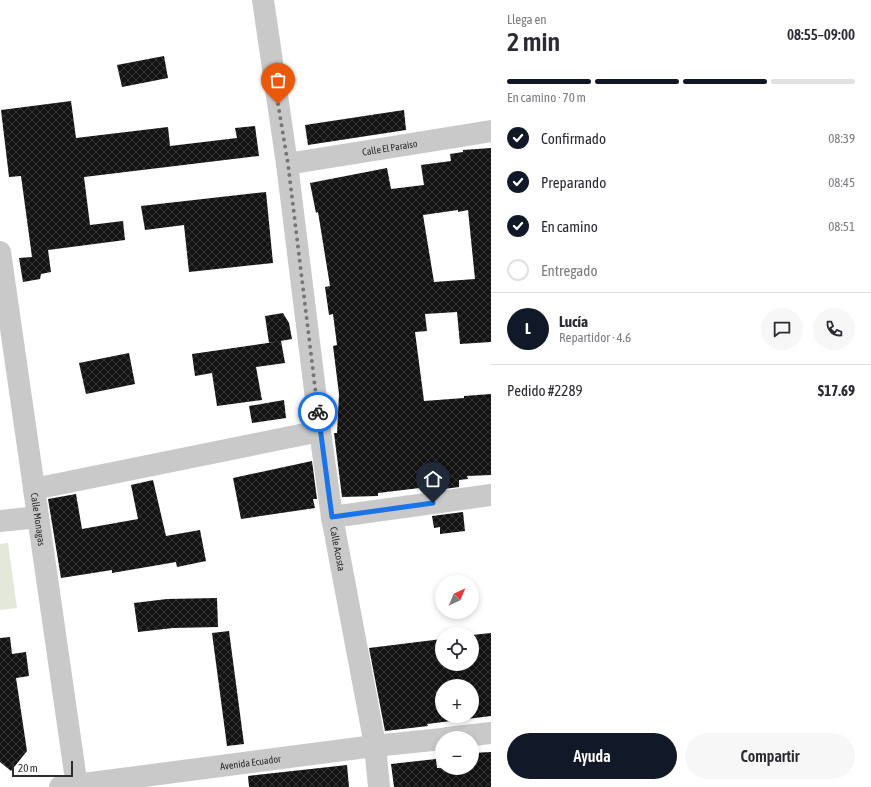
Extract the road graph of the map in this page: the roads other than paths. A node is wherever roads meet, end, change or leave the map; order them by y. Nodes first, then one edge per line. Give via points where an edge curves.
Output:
1 (263, 0) edge
2 (491, 131) edge
3 (288, 164) junction
4 (0, 252) edge
5 (320, 431) junction
6 (34, 489) junction
7 (491, 495) edge
8 (38, 517) junction
9 (332, 517) junction
10 (0, 521) edge
11 (491, 733) edge
12 (479, 734) edge
13 (435, 740) edge
14 (374, 746) junction
15 (71, 786) edge
16 (379, 787) edge

1 - 3 street, Calle Acosta
2 - 3 street, Calle El Paraiso
3 - 5 street, Calle Acosta
4 - 6 street, Calle Monagas
5 - 6 street
5 - 9 street, Calle Acosta
6 - 8 street, Calle Monagas
7 - 9 street
8 - 10 street
8 - 15 street, Calle Monagas
9 - 14 street, Calle Acosta
11 - 12 street
13 - 14 street, Avenida Ecuador
14 - 15 street, Avenida Ecuador
14 - 16 street, Calle Acosta

